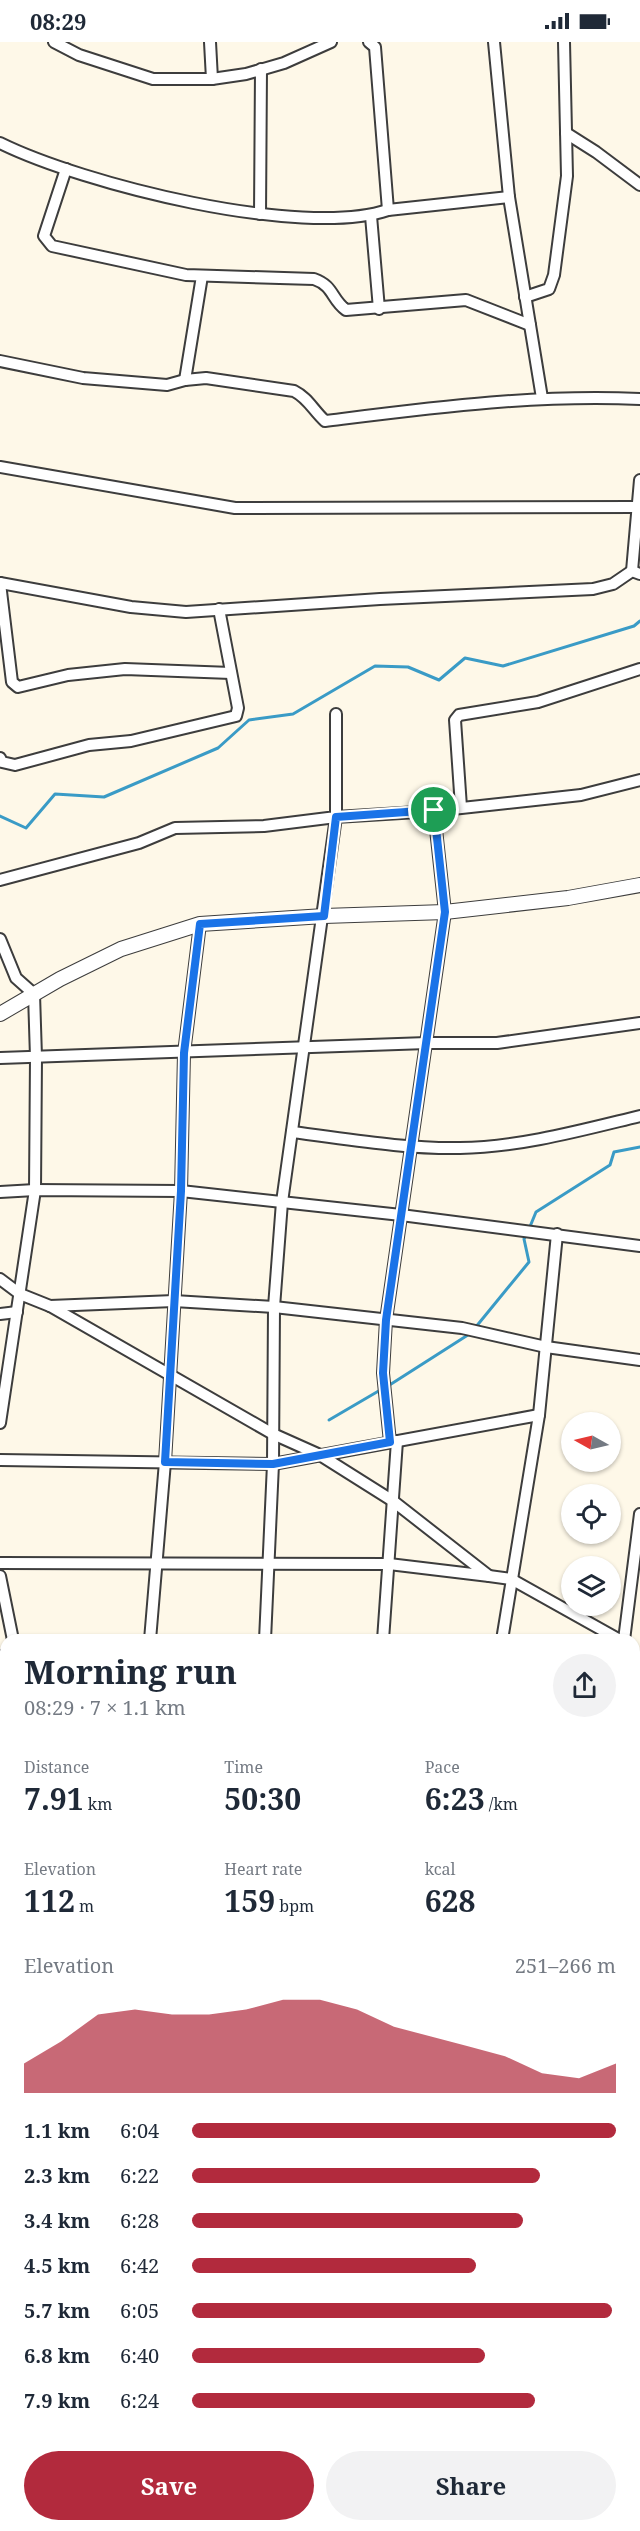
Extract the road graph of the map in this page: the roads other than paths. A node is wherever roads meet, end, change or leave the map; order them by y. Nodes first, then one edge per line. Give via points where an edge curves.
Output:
1 (54, 42) edge
2 (210, 42) edge
3 (369, 42) edge
4 (494, 42) edge
5 (564, 42) edge
6 (324, 43) edge
7 (261, 69) junction
8 (212, 79) junction
9 (566, 133) junction
10 (0, 143) edge
11 (66, 169) junction
12 (640, 185) edge
13 (509, 197) junction
14 (388, 210) junction
15 (260, 214) junction
16 (371, 216) junction
17 (202, 276) junction
18 (525, 297) junction
19 (379, 309) junction
20 (530, 325) junction
21 (0, 361) edge
22 (185, 380) junction
23 (542, 398) junction
24 (640, 399) edge
25 (0, 467) edge
26 (640, 480) edge
27 (636, 507) junction
28 (636, 573) edge
29 (0, 583) edge
30 (219, 609) junction
31 (640, 669) edge
32 (231, 674) junction
33 (336, 714) dead end
34 (0, 758) edge
35 (640, 780) edge
36 (461, 807) junction
37 (434, 810) junction
38 (336, 817) junction
39 (0, 880) edge
40 (640, 885) edge
41 (445, 912) junction
42 (324, 916) junction
43 (200, 924) junction
44 (0, 939) edge
45 (34, 994) junction
46 (0, 1014) edge
47 (640, 1023) edge
48 (427, 1043) junction
49 (303, 1048) junction
50 (184, 1053) junction
51 (36, 1057) junction
52 (0, 1058) edge
53 (640, 1116) edge
54 (292, 1132) junction
55 (411, 1147) junction
56 (35, 1190) junction
57 (181, 1191) junction
58 (0, 1192) edge
59 (282, 1202) junction
60 (401, 1215) junction
61 (558, 1234) junction
62 (640, 1246) edge
63 (0, 1279) edge
64 (20, 1294) junction
65 (174, 1301) junction
66 (50, 1306) junction
67 (274, 1307) junction
68 (17, 1311) junction
69 (0, 1314) edge
70 (386, 1320) junction
71 (546, 1347) junction
72 (640, 1360) edge
73 (170, 1375) junction
74 (539, 1415) junction
75 (0, 1423) edge
76 (273, 1434) junction
77 (394, 1441) junction
78 (320, 1455) junction
79 (0, 1460) edge
80 (165, 1462) junction
81 (273, 1464) junction
82 (393, 1502) junction
83 (640, 1514) edge
84 (155, 1562) junction
85 (267, 1562) junction
86 (0, 1563) edge
87 (389, 1564) junction
88 (0, 1576) edge
89 (489, 1576) junction
90 (511, 1579) junction
91 (12, 1634) edge
92 (150, 1634) edge
93 (265, 1634) edge
94 (383, 1634) edge
95 (503, 1634) edge
96 (611, 1634) edge
97 (623, 1634) edge

1 - 8 street via 79,55 153,79
2 - 8 street
3 - 14 street via 375,47
4 - 13 street
5 - 9 street
6 - 7 street via 284,63
7 - 8 street
7 - 15 street
9 - 12 street
9 - 18 street via 567,176 554,275 549,289
10 - 11 street
11 - 15 street via 143,191
11 - 17 street via 44,236 52,246
13 - 14 street
13 - 18 street
14 - 16 street
15 - 16 street
16 - 19 street
17 - 19 street via 314,279 324,283 346,310
17 - 22 street
18 - 20 street
19 - 20 street via 466,300
20 - 23 street
21 - 22 street via 83,378 167,385
22 - 23 street via 206,378 294,391 306,398 325,421
23 - 24 street
25 - 27 street via 235,508
26 - 27 street
27 - 28 street
28 - 30 street via 593,589
29 - 30 street via 131,607 186,612
29 - 32 street via 12,682 18,687 68,675 125,669
30 - 32 street
31 - 36 street via 538,702 459,715 455,720
32 - 34 street via 236,716 131,741 89,745 15,765
33 - 38 street
35 - 36 street via 581,795
36 - 37 street
37 - 38 street
37 - 41 street
38 - 39 street via 264,826 175,828 139,843
38 - 42 street
40 - 41 street via 568,898
41 - 42 street
41 - 48 street
42 - 43 street
42 - 49 street
43 - 45 street via 121,948
43 - 50 street
44 - 45 street via 16,978
45 - 46 street
45 - 51 street
47 - 48 street via 497,1043
48 - 49 street
48 - 55 street
49 - 50 street
49 - 54 street
50 - 51 street
50 - 57 street
51 - 52 street
51 - 56 street
53 - 55 street via 509,1144
54 - 55 street
54 - 59 street
55 - 60 street
56 - 57 street
56 - 58 street
56 - 64 street
57 - 59 street
57 - 65 street
59 - 60 street
59 - 67 street
60 - 61 street
60 - 70 street
61 - 62 street
61 - 71 street
63 - 64 street
64 - 66 street
64 - 68 street
65 - 66 street
65 - 67 street
65 - 73 street
66 - 73 street
67 - 70 street
67 - 76 street
68 - 69 street
68 - 75 street
70 - 71 street via 462,1328
70 - 77 street via 383,1373
71 - 72 street
71 - 74 street
73 - 76 street
73 - 80 street
74 - 77 street
74 - 90 street
76 - 78 street
76 - 81 street
77 - 78 street
77 - 82 street
78 - 81 street
78 - 82 street
79 - 80 street
80 - 81 street
80 - 84 street
81 - 85 street
82 - 87 street
82 - 89 street
83 - 97 street
84 - 85 street
84 - 86 street
84 - 92 street
85 - 87 street
85 - 93 street
87 - 89 street
87 - 94 street
88 - 91 street
89 - 90 street
90 - 95 street
90 - 96 street

